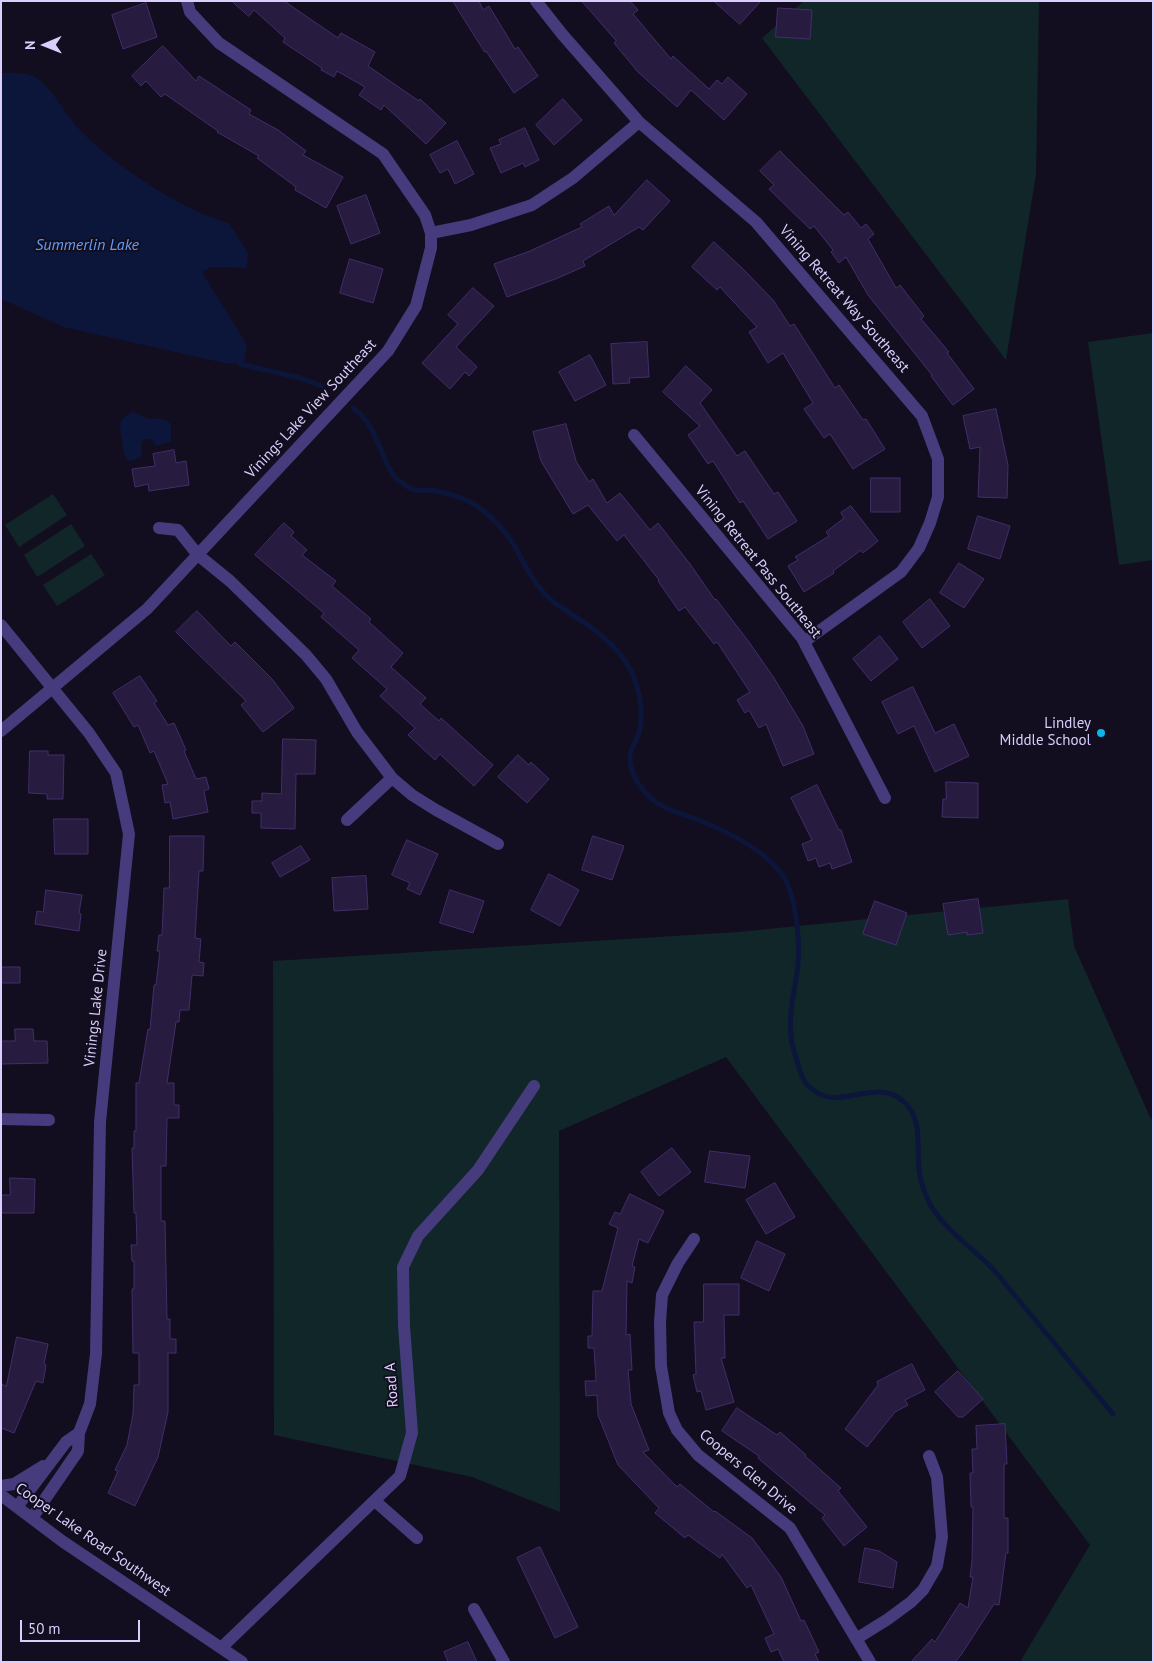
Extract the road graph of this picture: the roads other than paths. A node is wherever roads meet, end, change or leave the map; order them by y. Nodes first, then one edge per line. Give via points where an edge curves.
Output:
1 (187, 1) edge
2 (536, 1) edge
3 (639, 122) junction
4 (430, 233) junction
5 (634, 435) dead end
6 (159, 528) dead end
7 (198, 555) junction
8 (1, 625) edge
9 (804, 642) junction
10 (53, 688) junction
11 (1, 731) edge
12 (392, 778) junction
13 (885, 798) dead end
14 (347, 820) dead end
15 (498, 844) dead end
16 (534, 1086) dead end
17 (1, 1118) edge
18 (49, 1120) dead end
19 (694, 1239) dead end
20 (80, 1434) junction
21 (929, 1456) dead end
22 (51, 1460) junction
23 (1, 1486) edge
24 (1, 1495) edge
25 (375, 1501) junction
26 (17, 1507) junction
27 (32, 1518) junction
28 (417, 1538) dead end
29 (474, 1609) dead end
30 (856, 1638) junction
31 (221, 1648) junction
32 (242, 1662) edge
33 (504, 1662) edge
34 (870, 1662) edge

1 - 4 street, Vinings Lake View Southeast via 190,12 219,43 383,154 425,215
2 - 3 street, Vining Retreat Way Southeast
3 - 4 street via 573,178 532,205 471,225
3 - 9 street, Vining Retreat Way Southeast via 756,222 922,416 938,459 938,496 930,522 902,572
4 - 7 street, Vinings Lake View Southeast via 430,248 416,306 388,351
5 - 9 street, Vining Retreat Pass Southeast
6 - 7 street via 178,530
7 - 10 street, Vinings Lake View Southeast via 147,609
7 - 12 street via 306,655 326,679 357,732
8 - 10 street, Vinings Lake Drive
9 - 13 street, Vining Retreat Pass Southeast
10 - 11 street, Vinings Lake View Southeast
10 - 20 street, Vinings Lake Drive via 116,773 130,834 100,1122 96,1354 90,1404
12 - 14 street
12 - 15 street via 436,810
16 - 25 street, Road A via 478,1170 418,1236 403,1267 412,1433 400,1476
17 - 18 street
19 - 30 street, Coopers Glen Drive via 662,1295 660,1366 669,1413 677,1430 698,1455 790,1528
20 - 22 street via 66,1442
20 - 27 street, Vinings Lake Drive via 78,1451
21 - 30 street via 937,1477 942,1537 937,1566 924,1590 911,1602
22 - 23 street via 14,1484
22 - 26 street
24 - 26 street, Cooper Lake Road Southwest
25 - 28 street
25 - 31 street, Road A
26 - 27 street, Cooper Lake Road Southwest
27 - 31 street, Cooper Lake Road Southwest
29 - 33 street
30 - 34 street, Coopers Glen Drive
31 - 32 street, Cooper Lake Road Southwest

